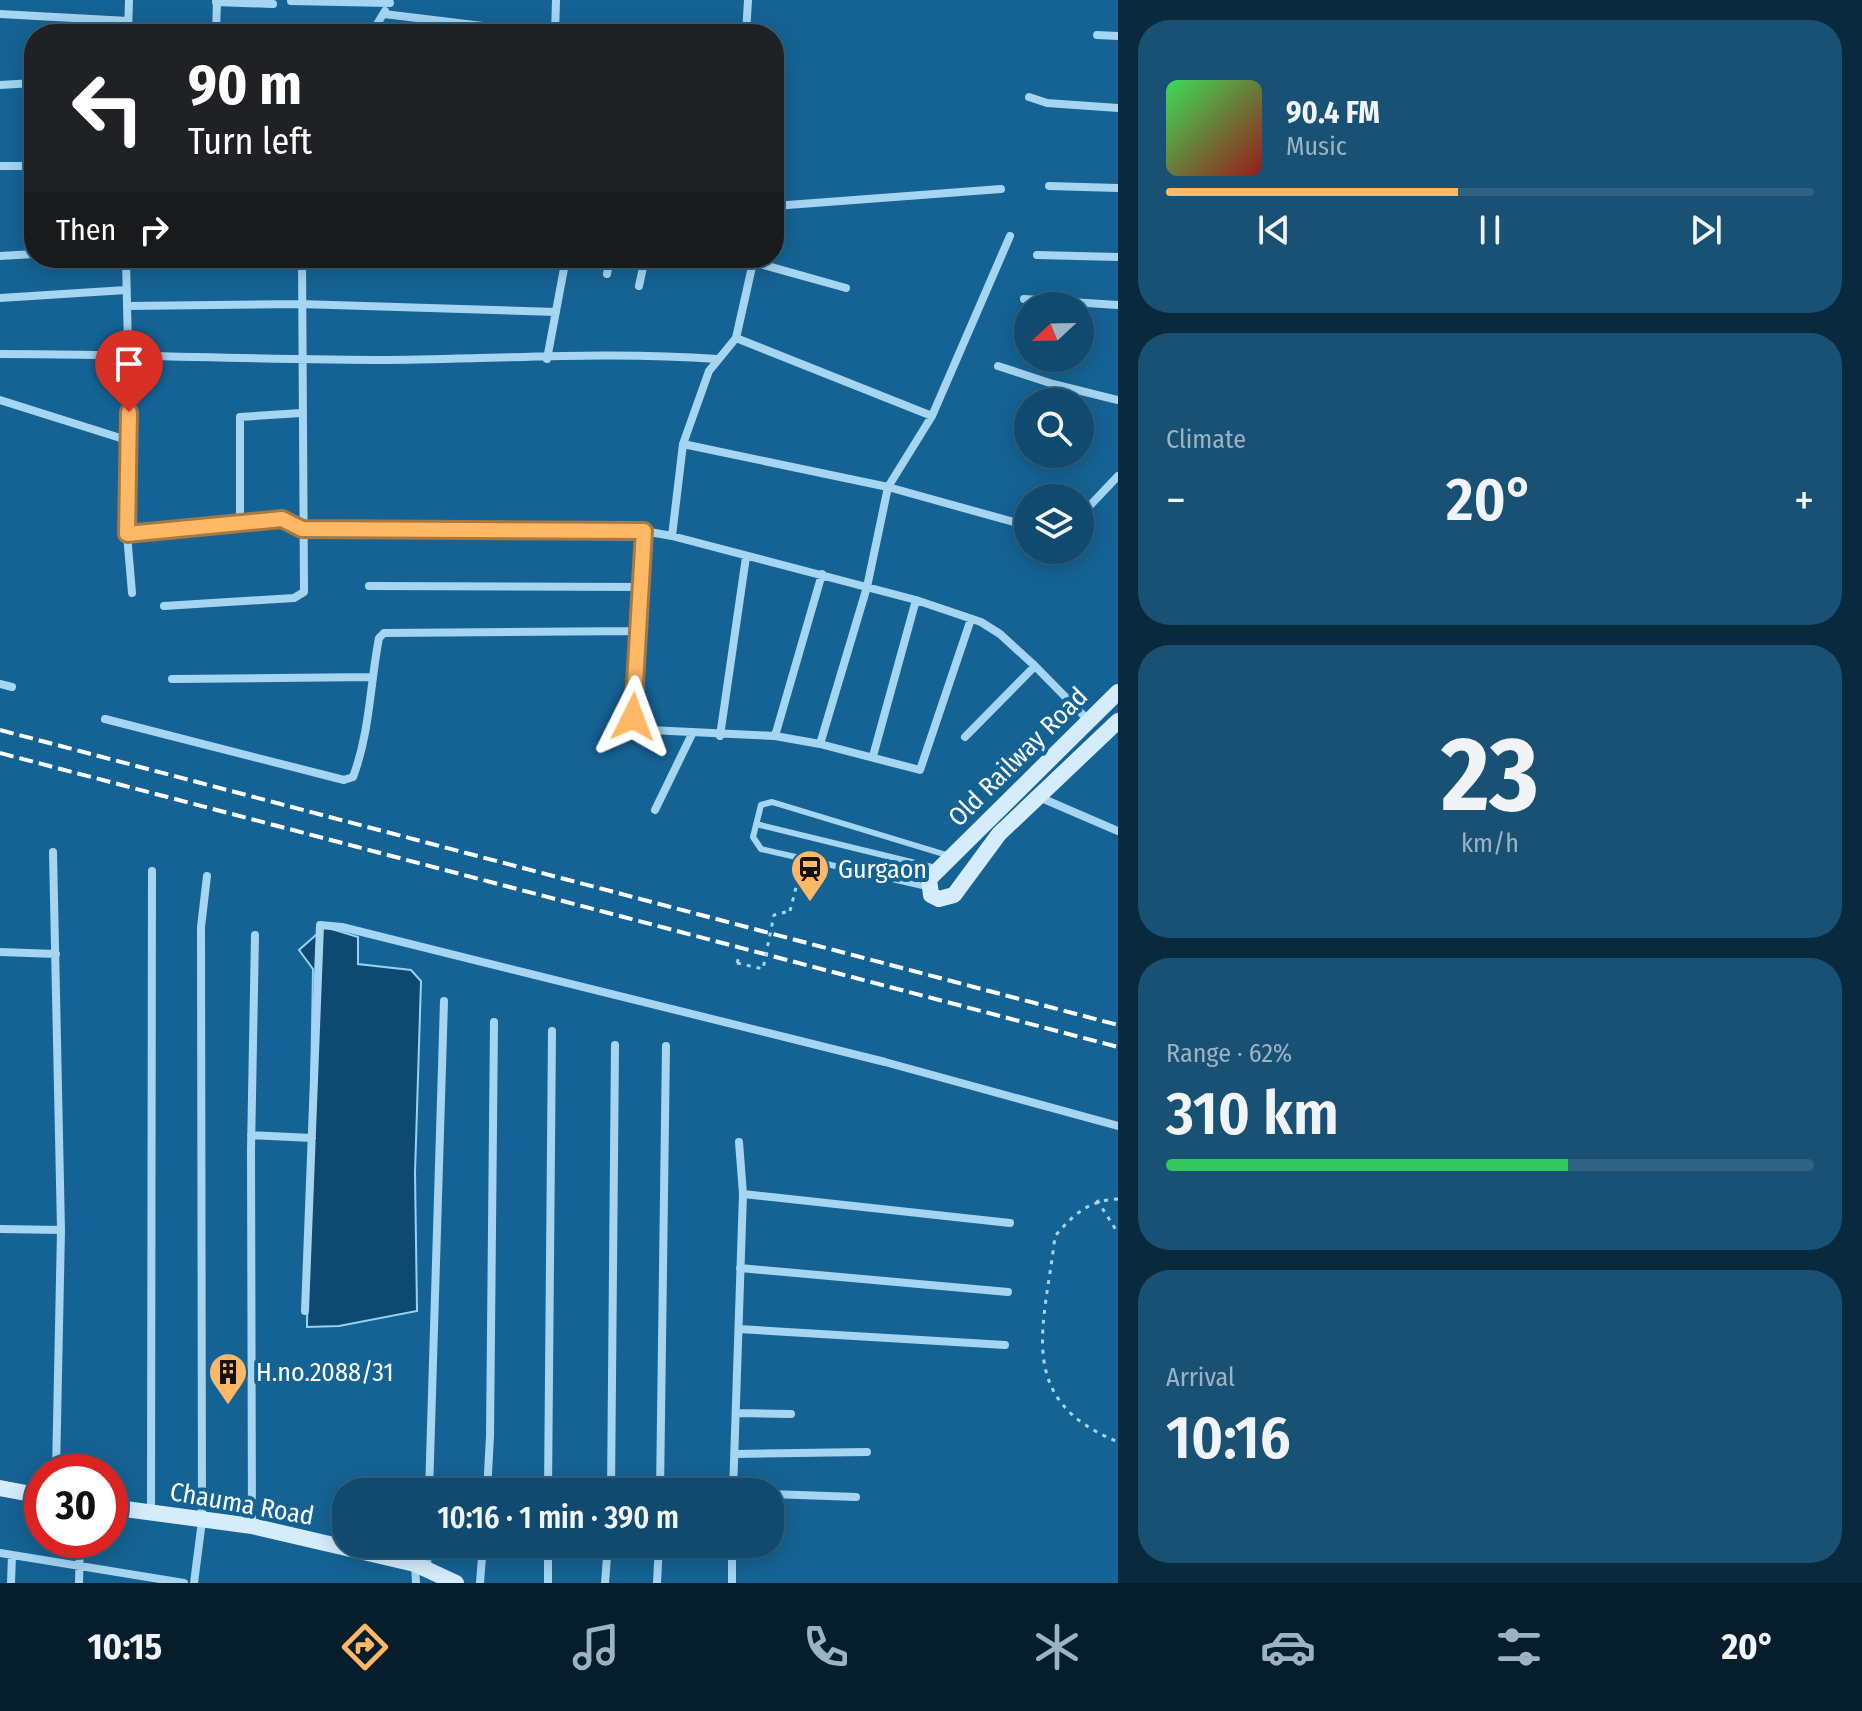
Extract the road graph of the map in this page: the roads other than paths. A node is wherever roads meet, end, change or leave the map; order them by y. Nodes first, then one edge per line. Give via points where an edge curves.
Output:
1 (129, 0) edge
2 (556, 0) edge
3 (748, 0) edge
4 (216, 1) edge
5 (291, 1) edge
6 (391, 2) edge
7 (273, 4) dead end
8 (0, 14) edge
9 (384, 14) junction
10 (128, 21) joint
11 (216, 24) edge
12 (378, 24) edge
13 (468, 24) edge
14 (553, 24) edge
15 (747, 24) edge
16 (1097, 35) dead end
17 (1118, 36) edge
18 (24, 84) edge
19 (0, 85) edge
20 (1029, 97) dead end
21 (1118, 108) edge
22 (0, 166) edge
23 (24, 166) edge
24 (1049, 186) dead end
25 (1118, 188) edge
26 (1001, 189) dead end
27 (784, 205) edge
28 (1010, 236) dead end
29 (24, 255) edge
30 (1037, 255) dead end
31 (0, 256) edge
32 (1118, 257) edge
33 (126, 268) edge
34 (302, 268) edge
35 (564, 268) edge
36 (608, 268) edge
37 (643, 268) edge
38 (752, 268) edge
39 (780, 268) edge
40 (607, 274) dead end
41 (639, 286) dead end
42 (846, 288) dead end
43 (126, 290) junction
44 (0, 298) edge
45 (1094, 303) edge
46 (300, 304) junction
47 (1118, 305) edge
48 (127, 306) junction
49 (556, 312) junction
50 (736, 338) junction
51 (0, 354) edge
52 (128, 354) junction
53 (547, 359) junction
54 (717, 359) junction
55 (300, 360) junction
56 (998, 366) dead end
57 (0, 400) edge
58 (1118, 400) edge
59 (301, 413) junction
60 (932, 416) junction
61 (130, 441) junction
62 (683, 444) junction
63 (1118, 476) edge
64 (888, 487) junction
65 (1094, 501) edge
66 (1014, 522) edge
67 (240, 523) junction
68 (302, 529) junction
69 (644, 531) junction
70 (127, 534) junction
71 (672, 536) junction
72 (746, 557) junction
73 (822, 574) junction
74 (369, 586) dead end
75 (640, 587) junction
76 (867, 587) junction
77 (132, 593) dead end
78 (916, 600) junction
79 (164, 606) dead end
80 (971, 619) junction
81 (638, 631) junction
82 (1035, 666) junction
83 (372, 677) junction
84 (172, 679) dead end
85 (0, 684) edge
86 (12, 687) dead end
87 (1118, 692) edge
88 (105, 719) dead end
89 (1088, 720) junction
90 (1118, 721) edge
91 (692, 734) junction
92 (720, 736) junction
93 (775, 736) junction
94 (965, 737) dead end
95 (820, 744) junction
96 (873, 756) junction
97 (1038, 797) junction
98 (655, 810) dead end
99 (756, 824) junction
100 (1118, 831) edge
101 (53, 852) dead end
102 (953, 857) junction
103 (939, 869) junction
104 (152, 871) dead end
105 (207, 876) dead end
106 (927, 887) junction
107 (255, 935) dead end
108 (0, 952) edge
109 (56, 954) junction
110 (444, 1001) dead end
111 (494, 1022) dead end
112 (552, 1031) dead end
113 (615, 1045) dead end
114 (666, 1046) dead end
115 (1118, 1126) edge
116 (251, 1135) junction
117 (312, 1138) junction
118 (739, 1142) dead end
119 (743, 1194) junction
120 (1010, 1223) dead end
121 (0, 1229) edge
122 (61, 1230) junction
123 (740, 1268) junction
124 (1008, 1292) dead end
125 (305, 1311) dead end
126 (739, 1329) junction
127 (1005, 1345) dead end
128 (737, 1413) junction
129 (791, 1414) dead end
130 (867, 1452) dead end
131 (56, 1454) edge
132 (735, 1454) junction
133 (429, 1478) edge
134 (488, 1478) edge
135 (548, 1478) edge
136 (611, 1478) edge
137 (660, 1478) edge
138 (734, 1478) edge
139 (0, 1488) edge
140 (24, 1493) edge
141 (784, 1494) edge
142 (856, 1497) dead end
143 (128, 1510) edge
144 (151, 1513) junction
145 (202, 1521) junction
146 (252, 1526) junction
147 (0, 1553) edge
148 (12, 1555) junction
149 (79, 1558) edge
150 (424, 1558) edge
151 (482, 1558) edge
152 (548, 1558) edge
153 (607, 1558) edge
154 (658, 1558) edge
155 (732, 1558) edge
156 (421, 1566) junction
157 (79, 1569) junction
158 (135, 1578) edge
159 (11, 1583) edge
160 (79, 1583) edge
161 (184, 1583) edge
162 (194, 1583) edge
163 (416, 1583) edge
164 (456, 1583) edge
165 (480, 1583) edge
166 (548, 1583) edge
167 (605, 1583) edge
168 (657, 1583) edge
169 (732, 1583) edge

1 - 10 street
2 - 14 street
3 - 15 street
4 - 7 street
4 - 11 street
5 - 6 street
6 - 9 street
8 - 10 street
9 - 12 street
9 - 13 street
16 - 17 street
18 - 19 street
20 - 21 street
22 - 23 street
24 - 25 street
26 - 27 street
28 - 60 street
29 - 31 street
30 - 32 street
33 - 43 street
34 - 46 street
35 - 49 street
36 - 40 street
37 - 41 street
38 - 50 street
39 - 42 street
43 - 44 street
43 - 48 street
45 - 47 street
46 - 48 street
46 - 49 street
46 - 55 street
48 - 52 street
49 - 53 street
50 - 54 street
50 - 60 street
51 - 52 street
52 - 55 street
52 - 61 street
53 - 54 street via 643,354
53 - 55 street
54 - 62 street
55 - 59 street
56 - 58 street
57 - 61 street
59 - 67 street via 240,417
59 - 68 street
60 - 64 street
61 - 70 street
62 - 64 street
62 - 71 street
63 - 65 street
64 - 66 street
64 - 76 street
67 - 68 street via 282,519
67 - 70 street
68 - 69 street
68 - 79 street via 305,588 299,597
69 - 71 street
69 - 75 street
70 - 77 street
71 - 72 street
72 - 73 street
72 - 92 street
73 - 76 street
73 - 93 street
74 - 75 street
75 - 81 street
76 - 78 street
76 - 95 street
78 - 80 street
78 - 96 street
80 - 82 street via 1000,634
80 - 96 street via 920,770
81 - 83 street via 386,633 379,638
81 - 91 street via 633,717 650,730
82 - 89 street
82 - 94 street
83 - 84 street
83 - 88 street via 365,746 353,777 344,780
85 - 86 street
87 - 89 main road, Old Railway Road
89 - 102 main road, Old Railway Road
90 - 97 main road, Old Railway Road
91 - 92 street
91 - 98 street
92 - 93 street
93 - 95 street
95 - 96 street
97 - 100 street
97 - 106 main road, Old Railway Road via 999,834 954,895 939,899
99 - 102 lane, Old Railway Road via 761,805 769,802
99 - 103 lane
99 - 106 lane, Old Railway Road via 756,846
101 - 109 street
102 - 103 main road, Old Railway Road
103 - 106 main road, Old Railway Road
104 - 144 street
105 - 145 street via 201,927
107 - 116 street
108 - 109 street
109 - 122 street
110 - 133 street
111 - 134 street
112 - 135 street
113 - 136 street
114 - 137 street
115 - 117 street via 653,1004 320,925
116 - 117 street
116 - 146 street
117 - 125 street
118 - 119 street
119 - 120 street
119 - 123 street
121 - 122 street
122 - 131 street
123 - 124 street
123 - 126 street
126 - 127 street
126 - 128 street
128 - 129 street
128 - 132 street
130 - 132 street
132 - 138 street
139 - 140 main road
141 - 142 street
143 - 144 main road, Chauma Road
144 - 145 main road, Chauma Road
145 - 146 main road, Chauma Road
145 - 162 street
146 - 156 main road, Chauma Road
147 - 148 street
148 - 157 street
148 - 159 street
149 - 157 street
150 - 156 street
151 - 165 street
152 - 166 street
153 - 167 street
154 - 168 street
155 - 169 street
156 - 163 street
156 - 164 main road, Chauma Road
157 - 158 street
157 - 160 street
158 - 161 street

